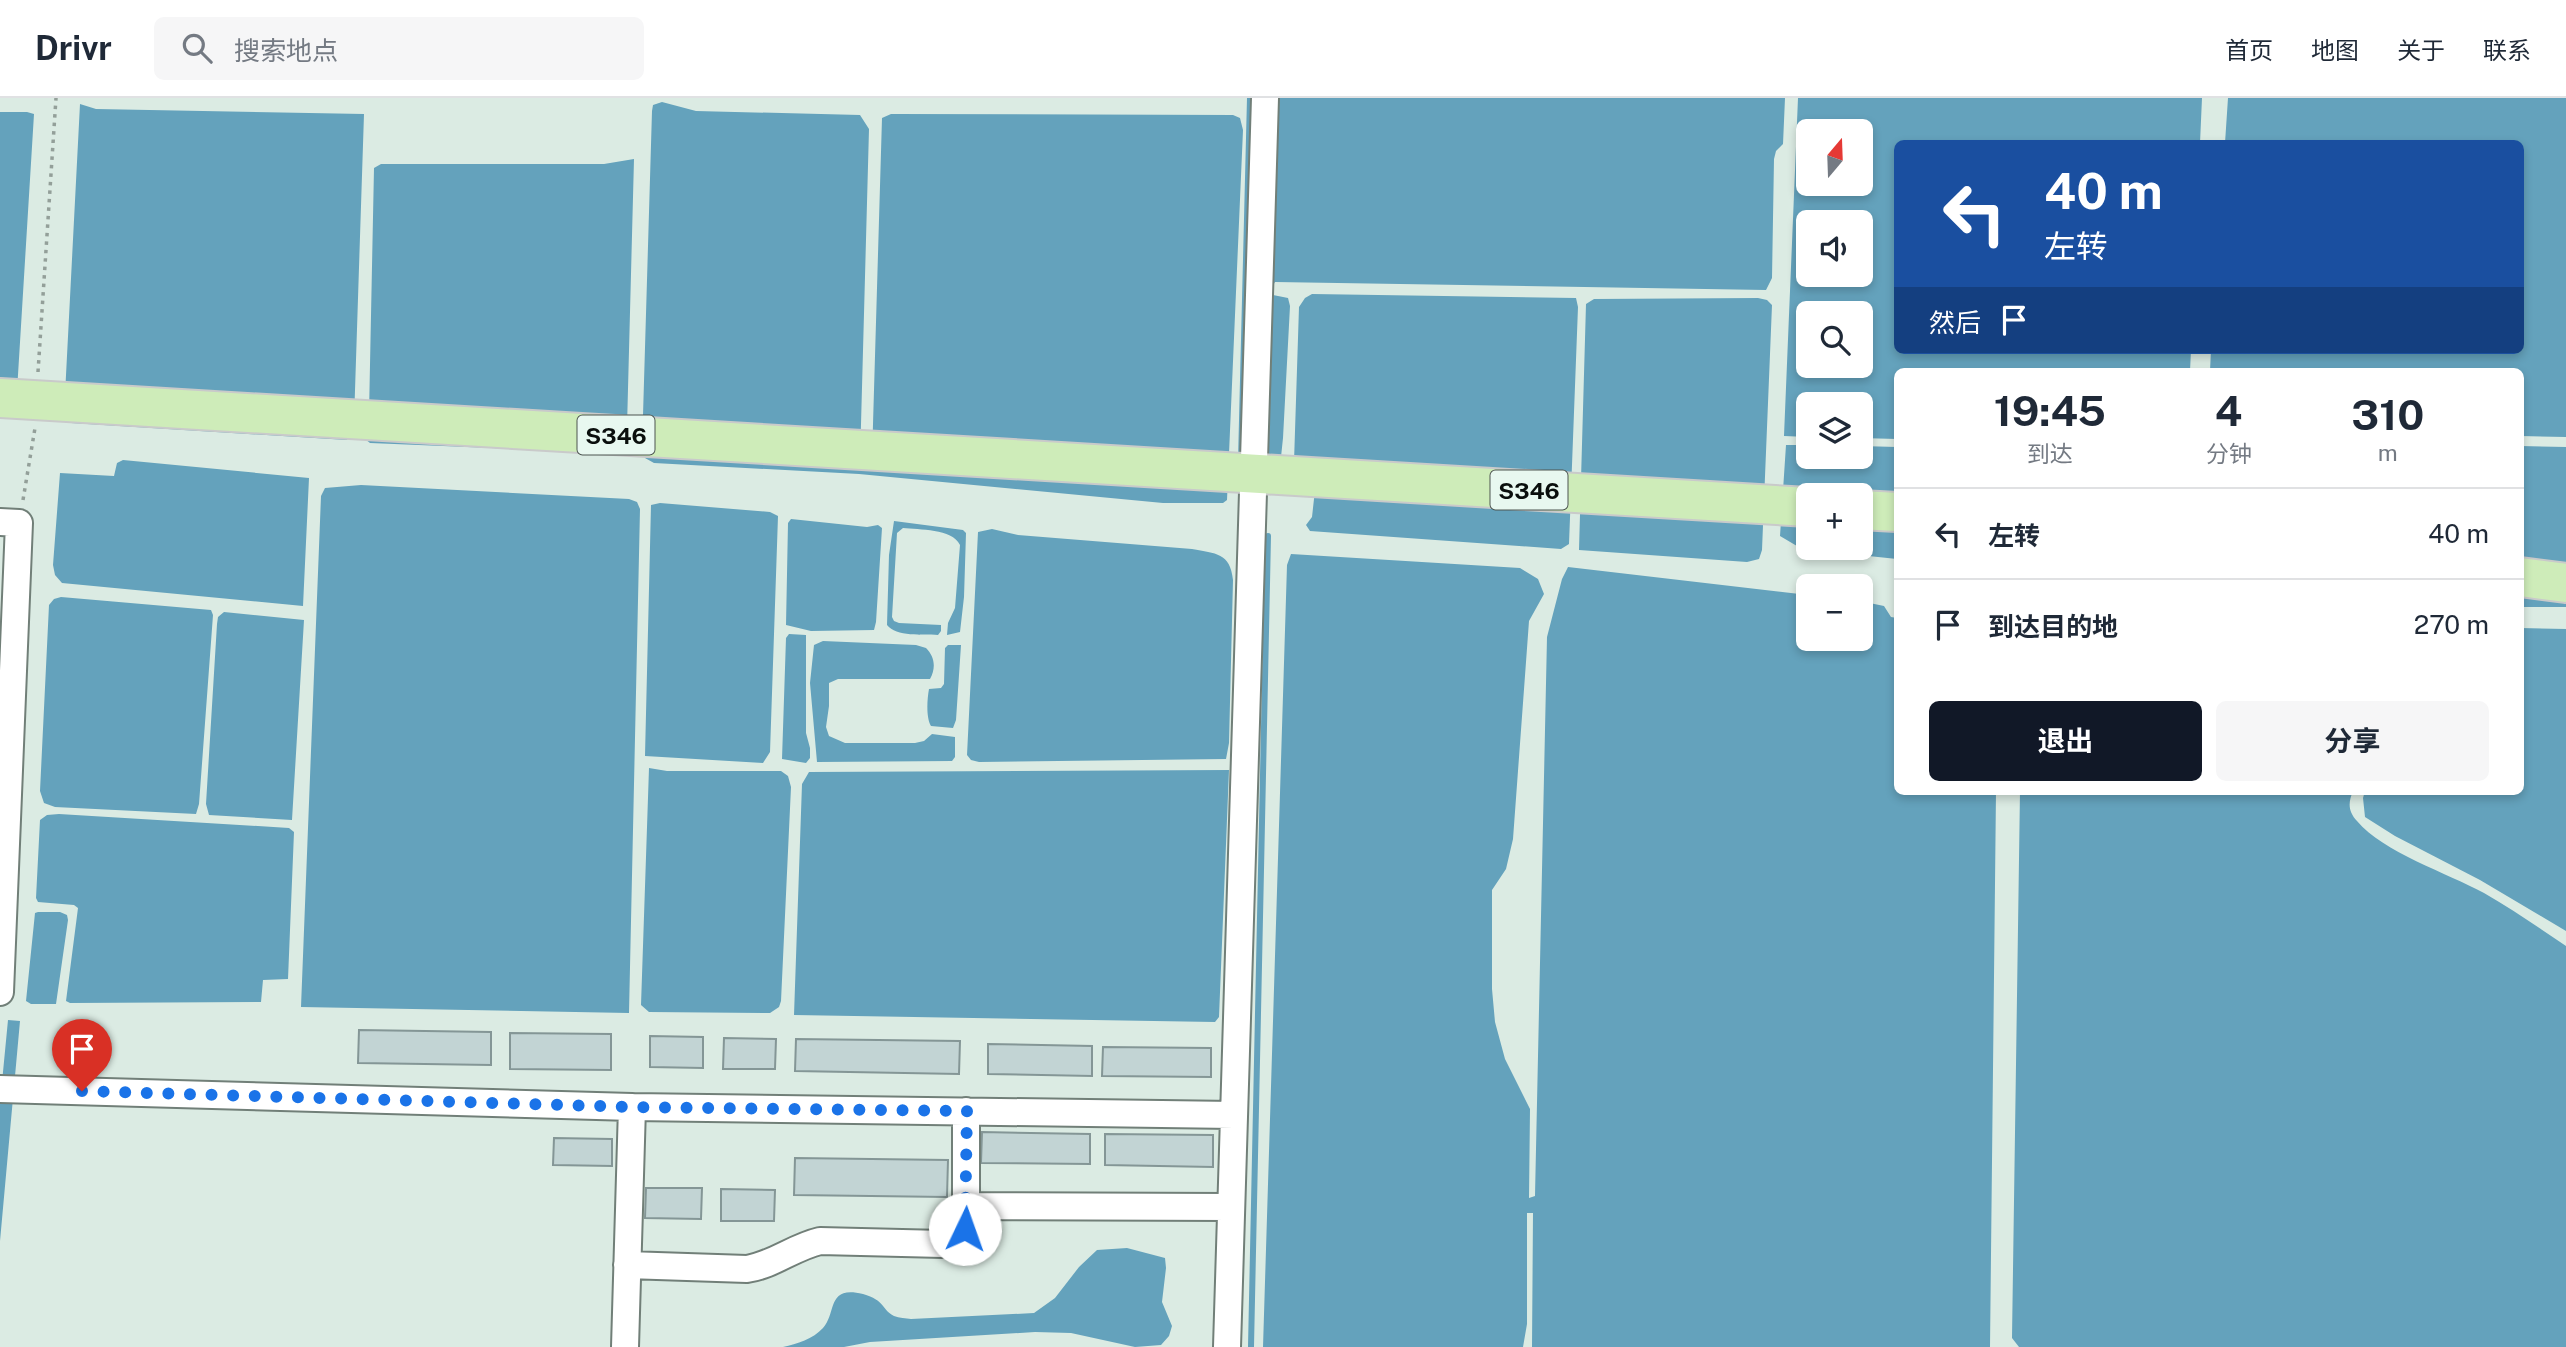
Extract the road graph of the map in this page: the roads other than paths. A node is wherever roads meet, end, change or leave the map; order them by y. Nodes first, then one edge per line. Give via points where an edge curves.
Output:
1 (1265, 98) edge
2 (18, 399) edge
3 (1245, 473) junction
4 (1796, 506) edge
5 (1873, 511) edge
6 (1894, 513) edge
7 (9, 523) edge
8 (2524, 578) edge
9 (2566, 583) edge
10 (7, 652) edge
11 (4, 819) edge
12 (2, 914) edge
13 (0, 992) edge
14 (0, 1088) edge
15 (632, 1107) junction
16 (967, 1111) junction
17 (1234, 1115) junction
18 (966, 1206) junction
19 (1231, 1207) junction
20 (627, 1265) junction
21 (625, 1347) edge
22 (1227, 1347) edge

1 - 3 street
2 - 3 main road, S346
3 - 4 main road, S346
3 - 17 street
5 - 6 main road
7 - 10 street
8 - 9 main road
10 - 11 street
11 - 12 street
12 - 13 street
14 - 15 street
15 - 16 street
15 - 20 street
16 - 17 street
16 - 18 street
17 - 19 street
18 - 19 street
18 - 20 street via 965,1229 955,1242 820,1241 747,1269
19 - 22 street
20 - 21 street

